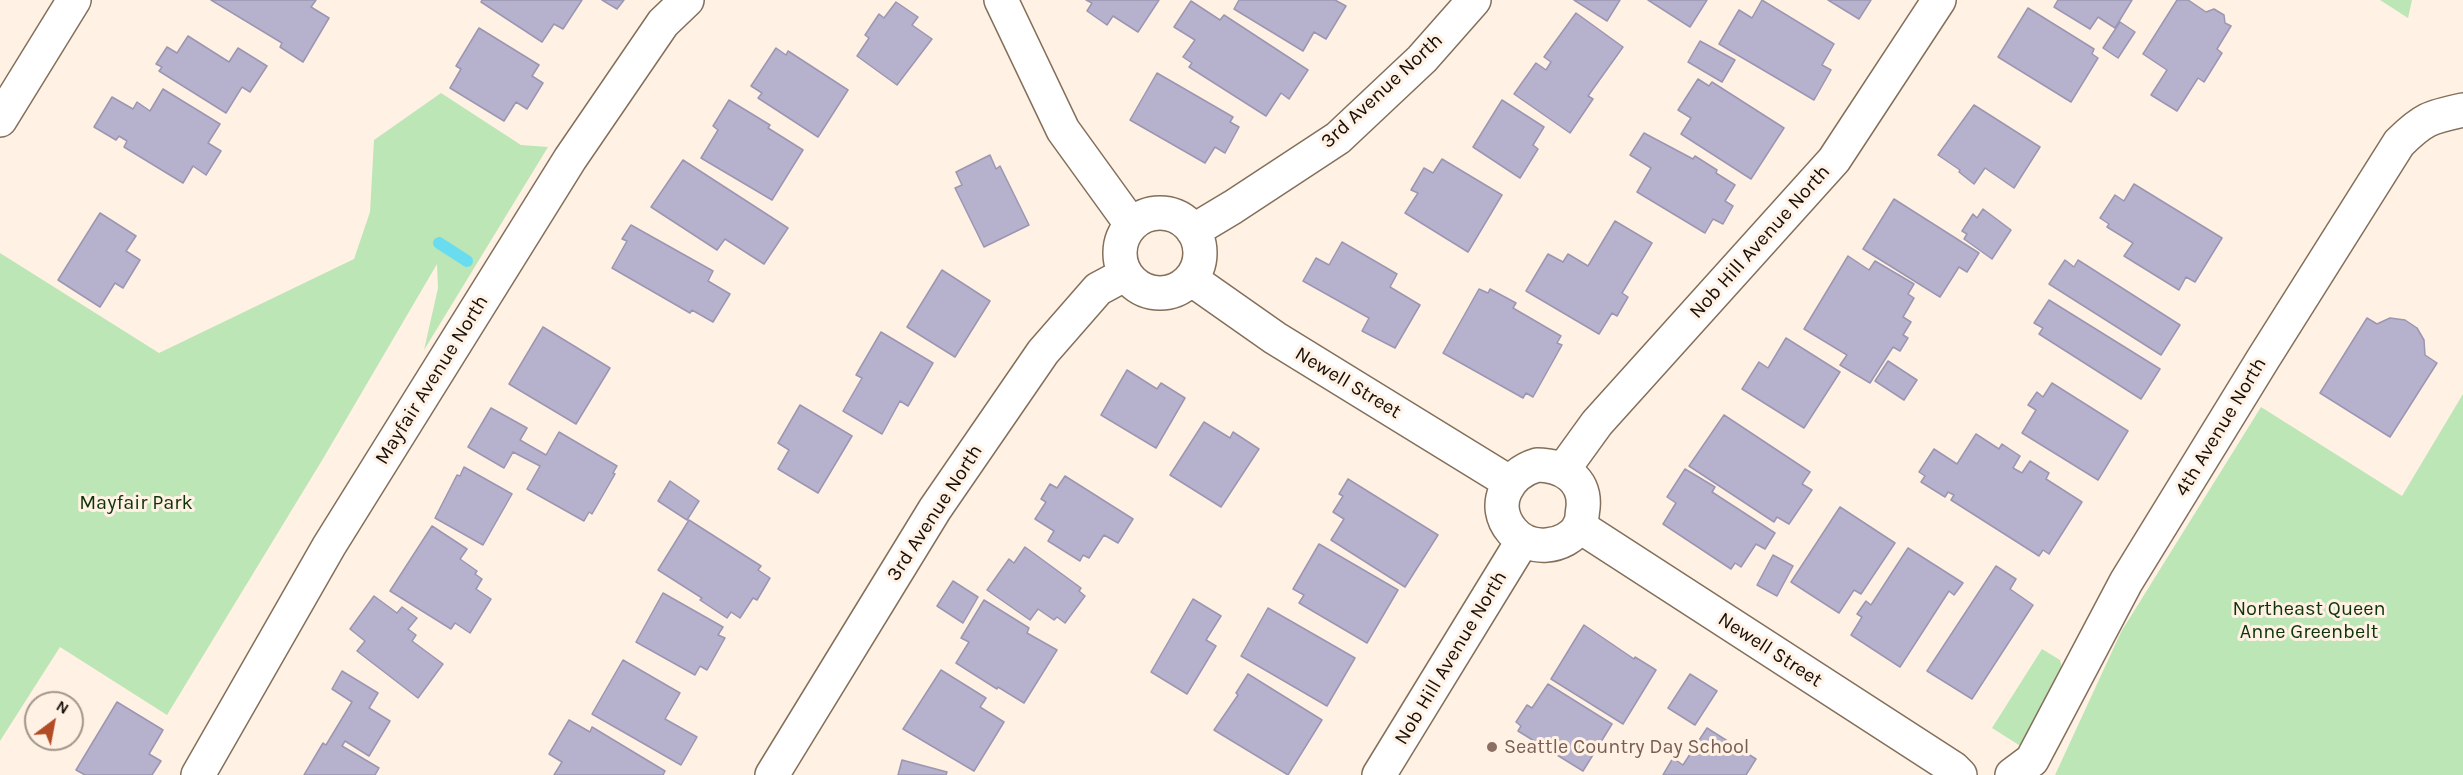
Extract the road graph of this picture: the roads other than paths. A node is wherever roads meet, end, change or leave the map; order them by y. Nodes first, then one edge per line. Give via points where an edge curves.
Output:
1 (74, 0) edge
2 (687, 0) edge
3 (1001, 0) edge
4 (1474, 0) edge
5 (1939, 0) edge
6 (2463, 110) edge
7 (0, 120) edge
8 (1131, 224) junction
9 (1192, 231) junction
10 (1126, 274) junction
11 (1191, 279) junction
12 (1563, 470) junction
13 (1509, 482) junction
14 (1580, 526) junction
15 (1523, 540) junction
16 (198, 775) edge
17 (772, 775) edge
18 (1379, 775) edge
19 (1960, 775) edge
20 (2012, 775) edge

1 - 7 street
2 - 16 street, Mayfair Avenue North via 663,23 570,159 329,546
3 - 8 street via 1064,130
4 - 9 street, 3rd Avenue North via 1422,59 1338,138
5 - 12 street, Nob Hill Avenue North via 1834,160 1597,423
6 - 20 street, 4th Avenue North via 2418,124 2399,143 2126,582 2032,760
8 - 9 street via 1153,213 1167,213 1180,218
8 - 10 street via 1119,246
9 - 11 street via 1200,253
10 - 11 street via 1142,289 1154,292 1180,288
10 - 17 street, 3rd Avenue North via 1098,289 1043,352 934,509
11 - 13 street, Newell Street via 1275,338
12 - 13 street via 1536,465 1524,468
12 - 14 street via 1581,490
13 - 15 street via 1502,513 1507,525
14 - 15 street via 1553,545 1540,546
14 - 19 street, Newell Street
15 - 18 street, Nob Hill Avenue North

